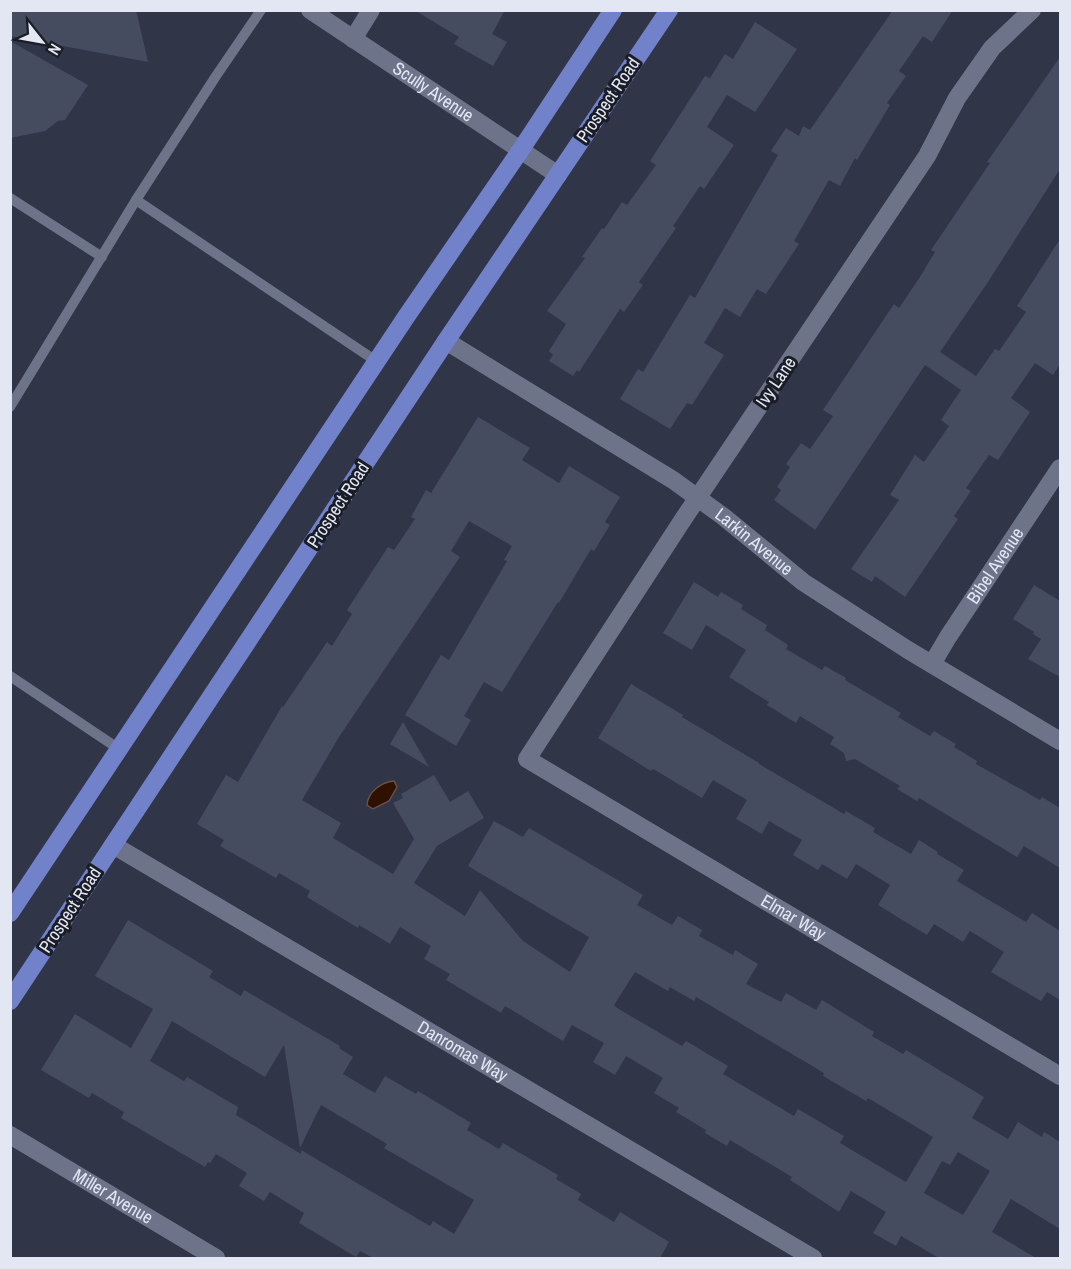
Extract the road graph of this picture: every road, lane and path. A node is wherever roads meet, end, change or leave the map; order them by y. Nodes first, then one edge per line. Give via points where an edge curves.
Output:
1 (261, 10) edge
2 (310, 10) edge
3 (370, 10) edge
4 (613, 10) edge
5 (669, 10) edge
6 (1032, 10) edge
7 (353, 39) junction
8 (520, 151) junction
9 (558, 175) junction
10 (10, 198) edge
11 (136, 200) junction
12 (102, 257) junction
13 (446, 341) junction
14 (376, 361) junction
15 (12, 401) edge
16 (1060, 468) edge
17 (698, 498) junction
18 (932, 664) junction
19 (10, 676) edge
20 (1060, 741) edge
21 (119, 749) junction
22 (526, 759) joint
23 (113, 845) junction
24 (10, 913) edge
25 (10, 1001) edge
26 (1060, 1076) edge
27 (10, 1135) edge
28 (210, 1257) edge
29 (813, 1258) edge

1 - 11 lane
2 - 7 street, Scully Avenue
3 - 7 street
4 - 8 main road
5 - 9 main road, Prospect Road
6 - 17 street, Ivy Lane via 992,48 957,98 927,156
7 - 8 street, Scully Avenue
8 - 9 street, Scully Avenue
8 - 14 main road
9 - 13 main road, Prospect Road
10 - 12 lane
11 - 12 lane
11 - 14 lane
12 - 15 lane
13 - 17 street, Larkin Avenue
13 - 23 main road, Prospect Road
14 - 21 main road
16 - 18 street, Bibel Avenue
17 - 18 street, Larkin Avenue via 803,582
17 - 22 street, Ivy Lane
18 - 20 street, Larkin Avenue
19 - 21 lane
21 - 24 main road
22 - 26 street, Elmar Way
23 - 25 main road, Prospect Road
23 - 29 street, Danromas Way
27 - 28 street, Miller Avenue

